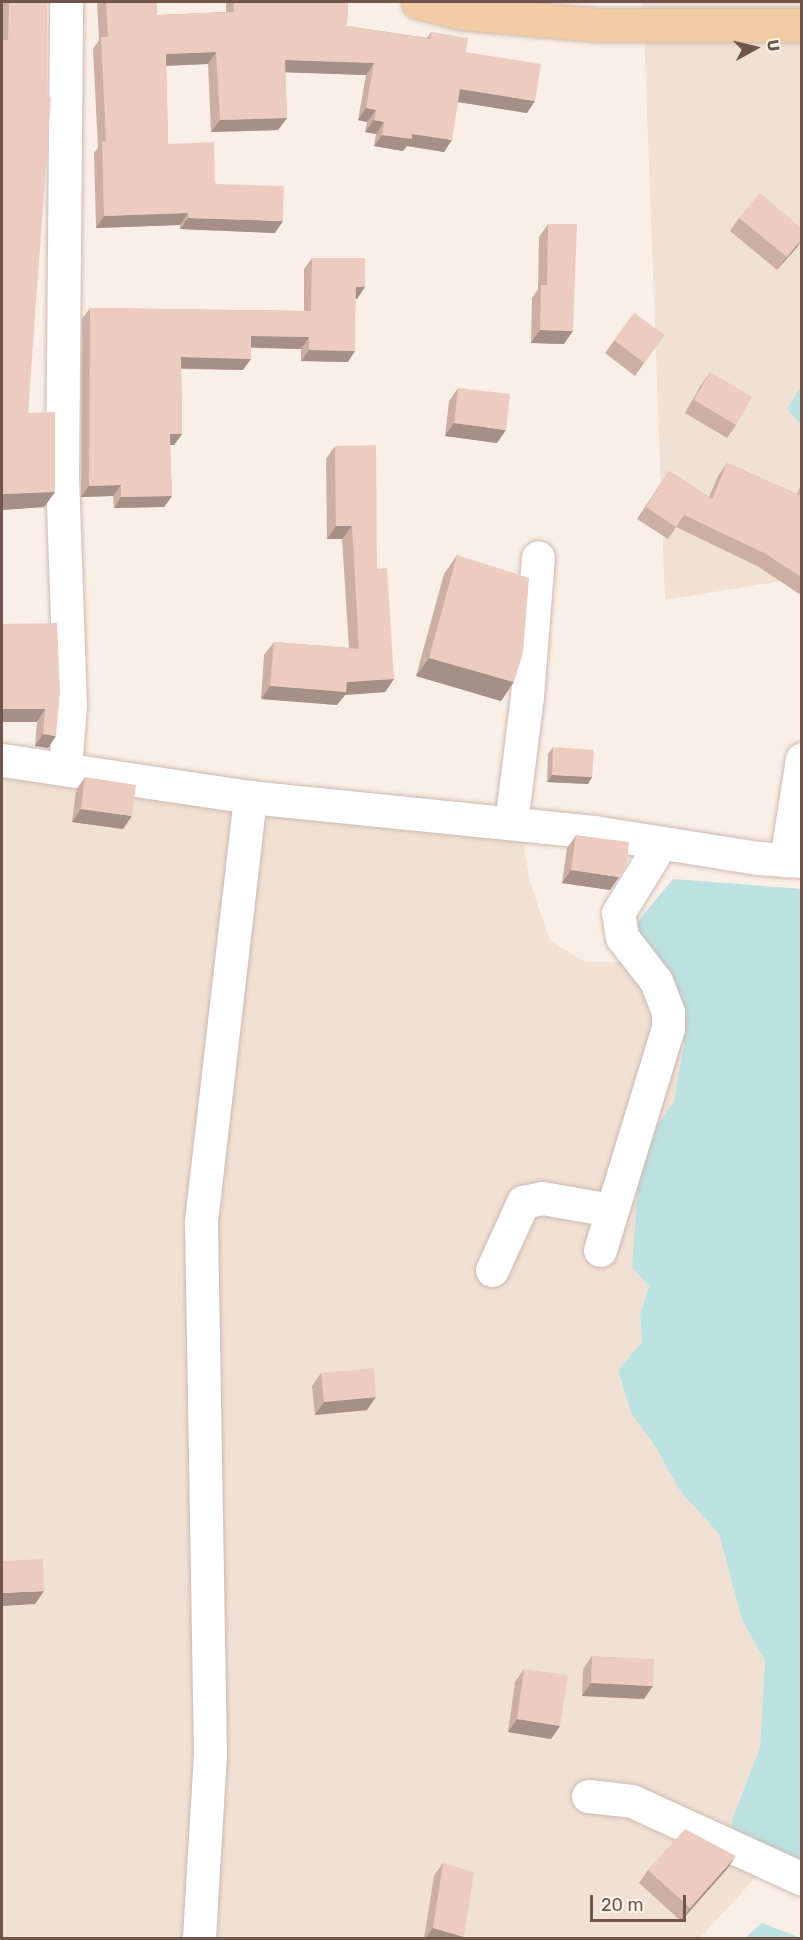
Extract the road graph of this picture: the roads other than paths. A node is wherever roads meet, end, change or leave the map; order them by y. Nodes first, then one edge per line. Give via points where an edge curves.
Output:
1 (66, 2) edge
2 (418, 2) edge
3 (801, 24) edge
4 (538, 557) dead end
5 (801, 759) edge
6 (2, 760) edge
7 (65, 769) junction
8 (249, 797) junction
9 (511, 823) junction
10 (654, 852) junction
11 (794, 860) edge
12 (612, 1210) junction
13 (600, 1250) dead end
14 (492, 1270) dead end
15 (588, 1796) dead end
16 (801, 1880) edge
17 (199, 1938) edge

1 - 7 street via 62,479 70,705
2 - 3 main road via 462,13 599,25
4 - 9 street via 527,696
5 - 11 street
6 - 7 street
7 - 8 street
8 - 9 street
8 - 17 street via 201,1221 210,1754
9 - 10 street
10 - 11 street
10 - 12 street via 618,913 620,930 656,981 668,1012 668,1028
12 - 13 street
12 - 14 street via 542,1198 523,1202
15 - 16 street via 632,1802

